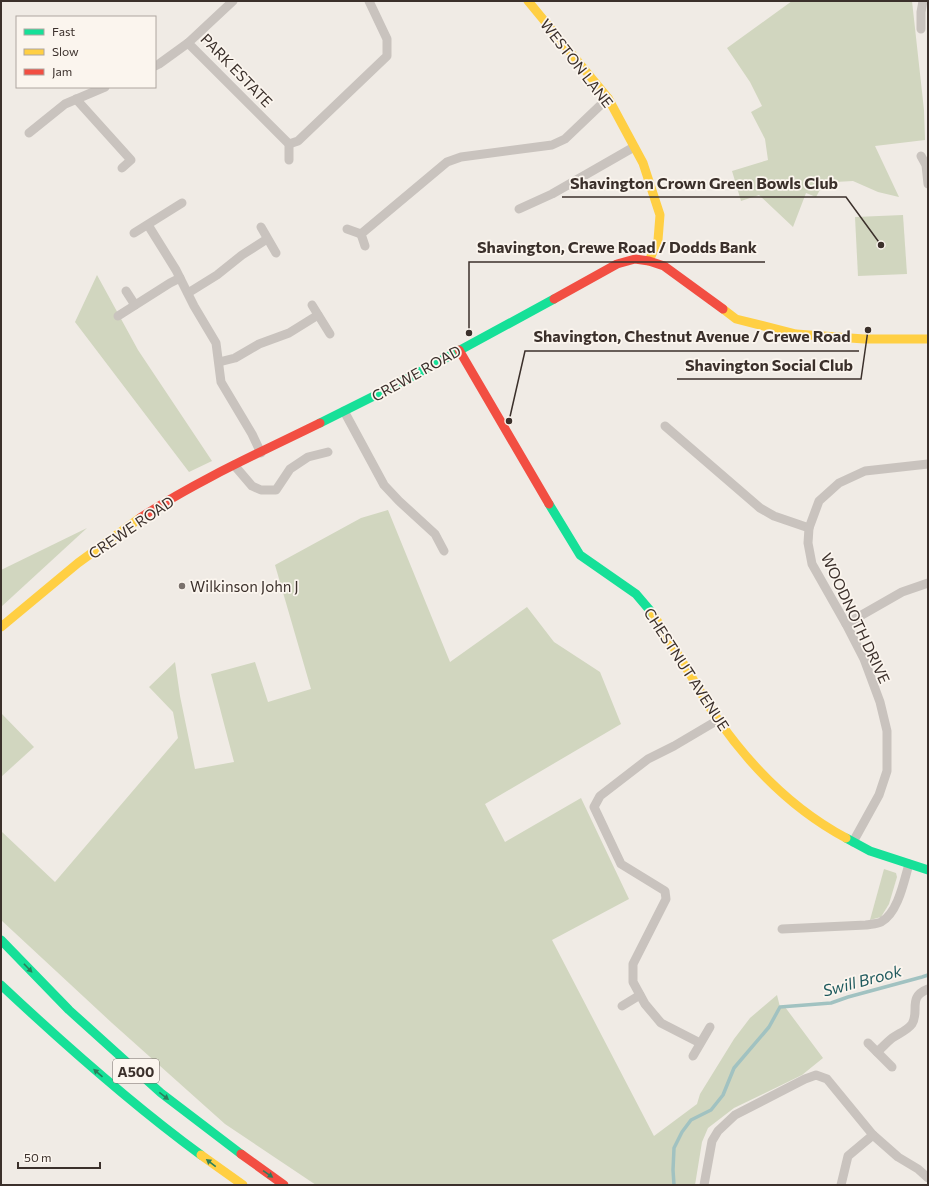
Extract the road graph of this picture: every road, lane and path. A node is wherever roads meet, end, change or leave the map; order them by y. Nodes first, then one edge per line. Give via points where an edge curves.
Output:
1 (233, 1) edge
2 (369, 1) edge
3 (528, 1) edge
4 (923, 1) edge
5 (920, 29) dead end
6 (188, 43) junction
7 (156, 66) edge
8 (103, 88) edge
9 (608, 98) junction
10 (76, 99) junction
11 (29, 133) dead end
12 (289, 144) junction
13 (634, 147) junction
14 (921, 156) dead end
15 (289, 160) dead end
16 (122, 168) dead end
17 (928, 184) edge
18 (182, 203) dead end
19 (520, 209) dead end
20 (148, 225) junction
21 (261, 227) dead end
22 (347, 229) dead end
23 (134, 233) dead end
24 (361, 234) junction
25 (267, 239) junction
26 (365, 246) dead end
27 (276, 253) dead end
28 (649, 261) junction
29 (180, 278) junction
30 (126, 291) dead end
31 (188, 293) junction
32 (135, 305) junction
33 (312, 305) dead end
34 (318, 315) junction
35 (118, 316) dead end
36 (330, 334) dead end
37 (928, 339) edge
38 (459, 350) junction
39 (218, 362) junction
40 (344, 411) junction
41 (665, 426) dead end
42 (261, 452) junction
43 (328, 452) dead end
44 (928, 464) edge
45 (234, 465) junction
46 (809, 528) junction
47 (444, 551) dead end
48 (928, 583) edge
49 (846, 624) junction
50 (1, 627) edge
51 (718, 720) junction
52 (853, 842) junction
53 (909, 864) junction
54 (928, 870) edge
55 (782, 929) dead end
56 (1, 940) edge
57 (1, 985) edge
58 (928, 990) edge
59 (640, 994) junction
60 (622, 1006) dead end
61 (710, 1026) dead end
62 (868, 1043) dead end
63 (700, 1044) junction
64 (877, 1052) junction
65 (693, 1056) dead end
66 (892, 1067) dead end
67 (873, 1135) junction
68 (928, 1178) edge
69 (704, 1182) edge
70 (243, 1185) edge
71 (284, 1185) edge
72 (841, 1185) edge

1 - 6 street, PARK ESTATE
2 - 12 street via 387,39 387,56 298,141
3 - 9 main road, WESTON LANE
4 - 5 street
6 - 7 street
6 - 12 street, PARK ESTATE
8 - 10 street
9 - 13 main road, WESTON LANE
9 - 24 street via 565,139 552,145 461,157 447,162
10 - 11 street via 65,104
10 - 16 street via 131,160
12 - 15 street
13 - 19 street via 552,194
13 - 28 main road, WESTON LANE via 643,163 660,215 658,240
14 - 17 street via 926,165
18 - 20 street
20 - 23 street
20 - 29 street
21 - 25 street
22 - 24 street
24 - 26 street
25 - 27 street
25 - 31 street
28 - 37 main road, CREWE ROAD via 664,266 736,319 796,334 864,339
28 - 38 main road, CREWE ROAD via 635,259 617,264
29 - 31 street
29 - 32 street
30 - 32 street
31 - 39 street via 216,343
32 - 35 street
33 - 34 street
34 - 36 street
34 - 39 street via 289,333 260,344 235,358
38 - 40 main road, CREWE ROAD
38 - 51 main road, CHESTNUT AVENUE via 575,548 580,555 636,594 651,611
39 - 42 street via 221,382
40 - 42 main road, CREWE ROAD
40 - 47 street via 384,485 435,534
41 - 46 street via 760,508 774,516
42 - 45 main road, CREWE ROAD
43 - 45 street via 308,457 290,469 276,490 261,490 252,486
44 - 46 street via 865,471 839,483 819,501
45 - 50 main road, CREWE ROAD via 174,497 127,527
46 - 49 street, WOODNOTH DRIVE via 808,543 812,564
48 - 49 street via 902,592
49 - 52 street, WOODNOTH DRIVE via 864,659 880,702 887,731 887,771 878,795
51 - 52 main road, CHESTNUT AVENUE via 733,741 785,796 818,822
51 - 59 street via 648,759 600,796 594,807 621,864 665,891 666,899 633,964 633,982
52 - 53 main road, CHESTNUT AVENUE via 870,851
53 - 54 main road, CHESTNUT AVENUE
53 - 55 street via 892,912 886,919 866,925
56 -> 71 main road, A500 via 69,1010 161,1093
70 -> 57 main road, A500 via 136,1106
58 - 64 street via 920,993 915,999 911,1025
59 - 60 street
59 - 63 street via 661,1023
61 - 63 street
62 - 64 street
63 - 65 street
64 - 66 street
67 - 68 street
67 - 69 street via 827,1078 816,1075 735,1115 712,1142
67 - 72 street via 848,1156

